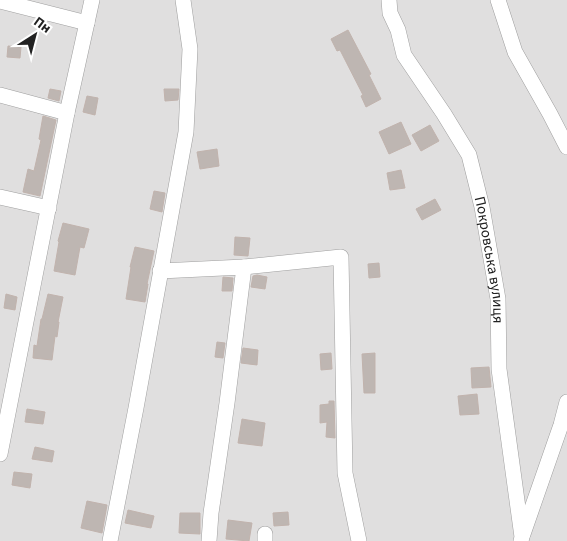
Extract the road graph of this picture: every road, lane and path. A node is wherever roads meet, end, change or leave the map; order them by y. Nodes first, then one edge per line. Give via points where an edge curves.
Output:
1 (92, 0) edge
2 (183, 0) edge
3 (389, 0) edge
4 (498, 0) edge
5 (0, 1) edge
6 (87, 23) junction
7 (0, 96) edge
8 (68, 113) junction
9 (567, 147) edge
10 (0, 197) edge
11 (49, 208) junction
12 (244, 267) junction
13 (160, 271) junction
14 (6, 391) edge
15 (567, 402) edge
16 (0, 454) edge
17 (522, 539) edge
18 (110, 541) edge
19 (209, 541) edge
20 (359, 541) edge

1 - 6 street
2 - 13 street via 190,50 186,132
3 - 17 street, Покровська вулиця via 404,55 469,155 482,207 498,299 499,369
4 - 9 street via 515,52
5 - 6 street
6 - 8 street
7 - 8 street
8 - 11 street
10 - 11 street
11 - 14 street
12 - 13 street
12 - 19 street
12 - 20 street via 342,257 345,473
13 - 18 street
14 - 16 street
15 - 17 street

